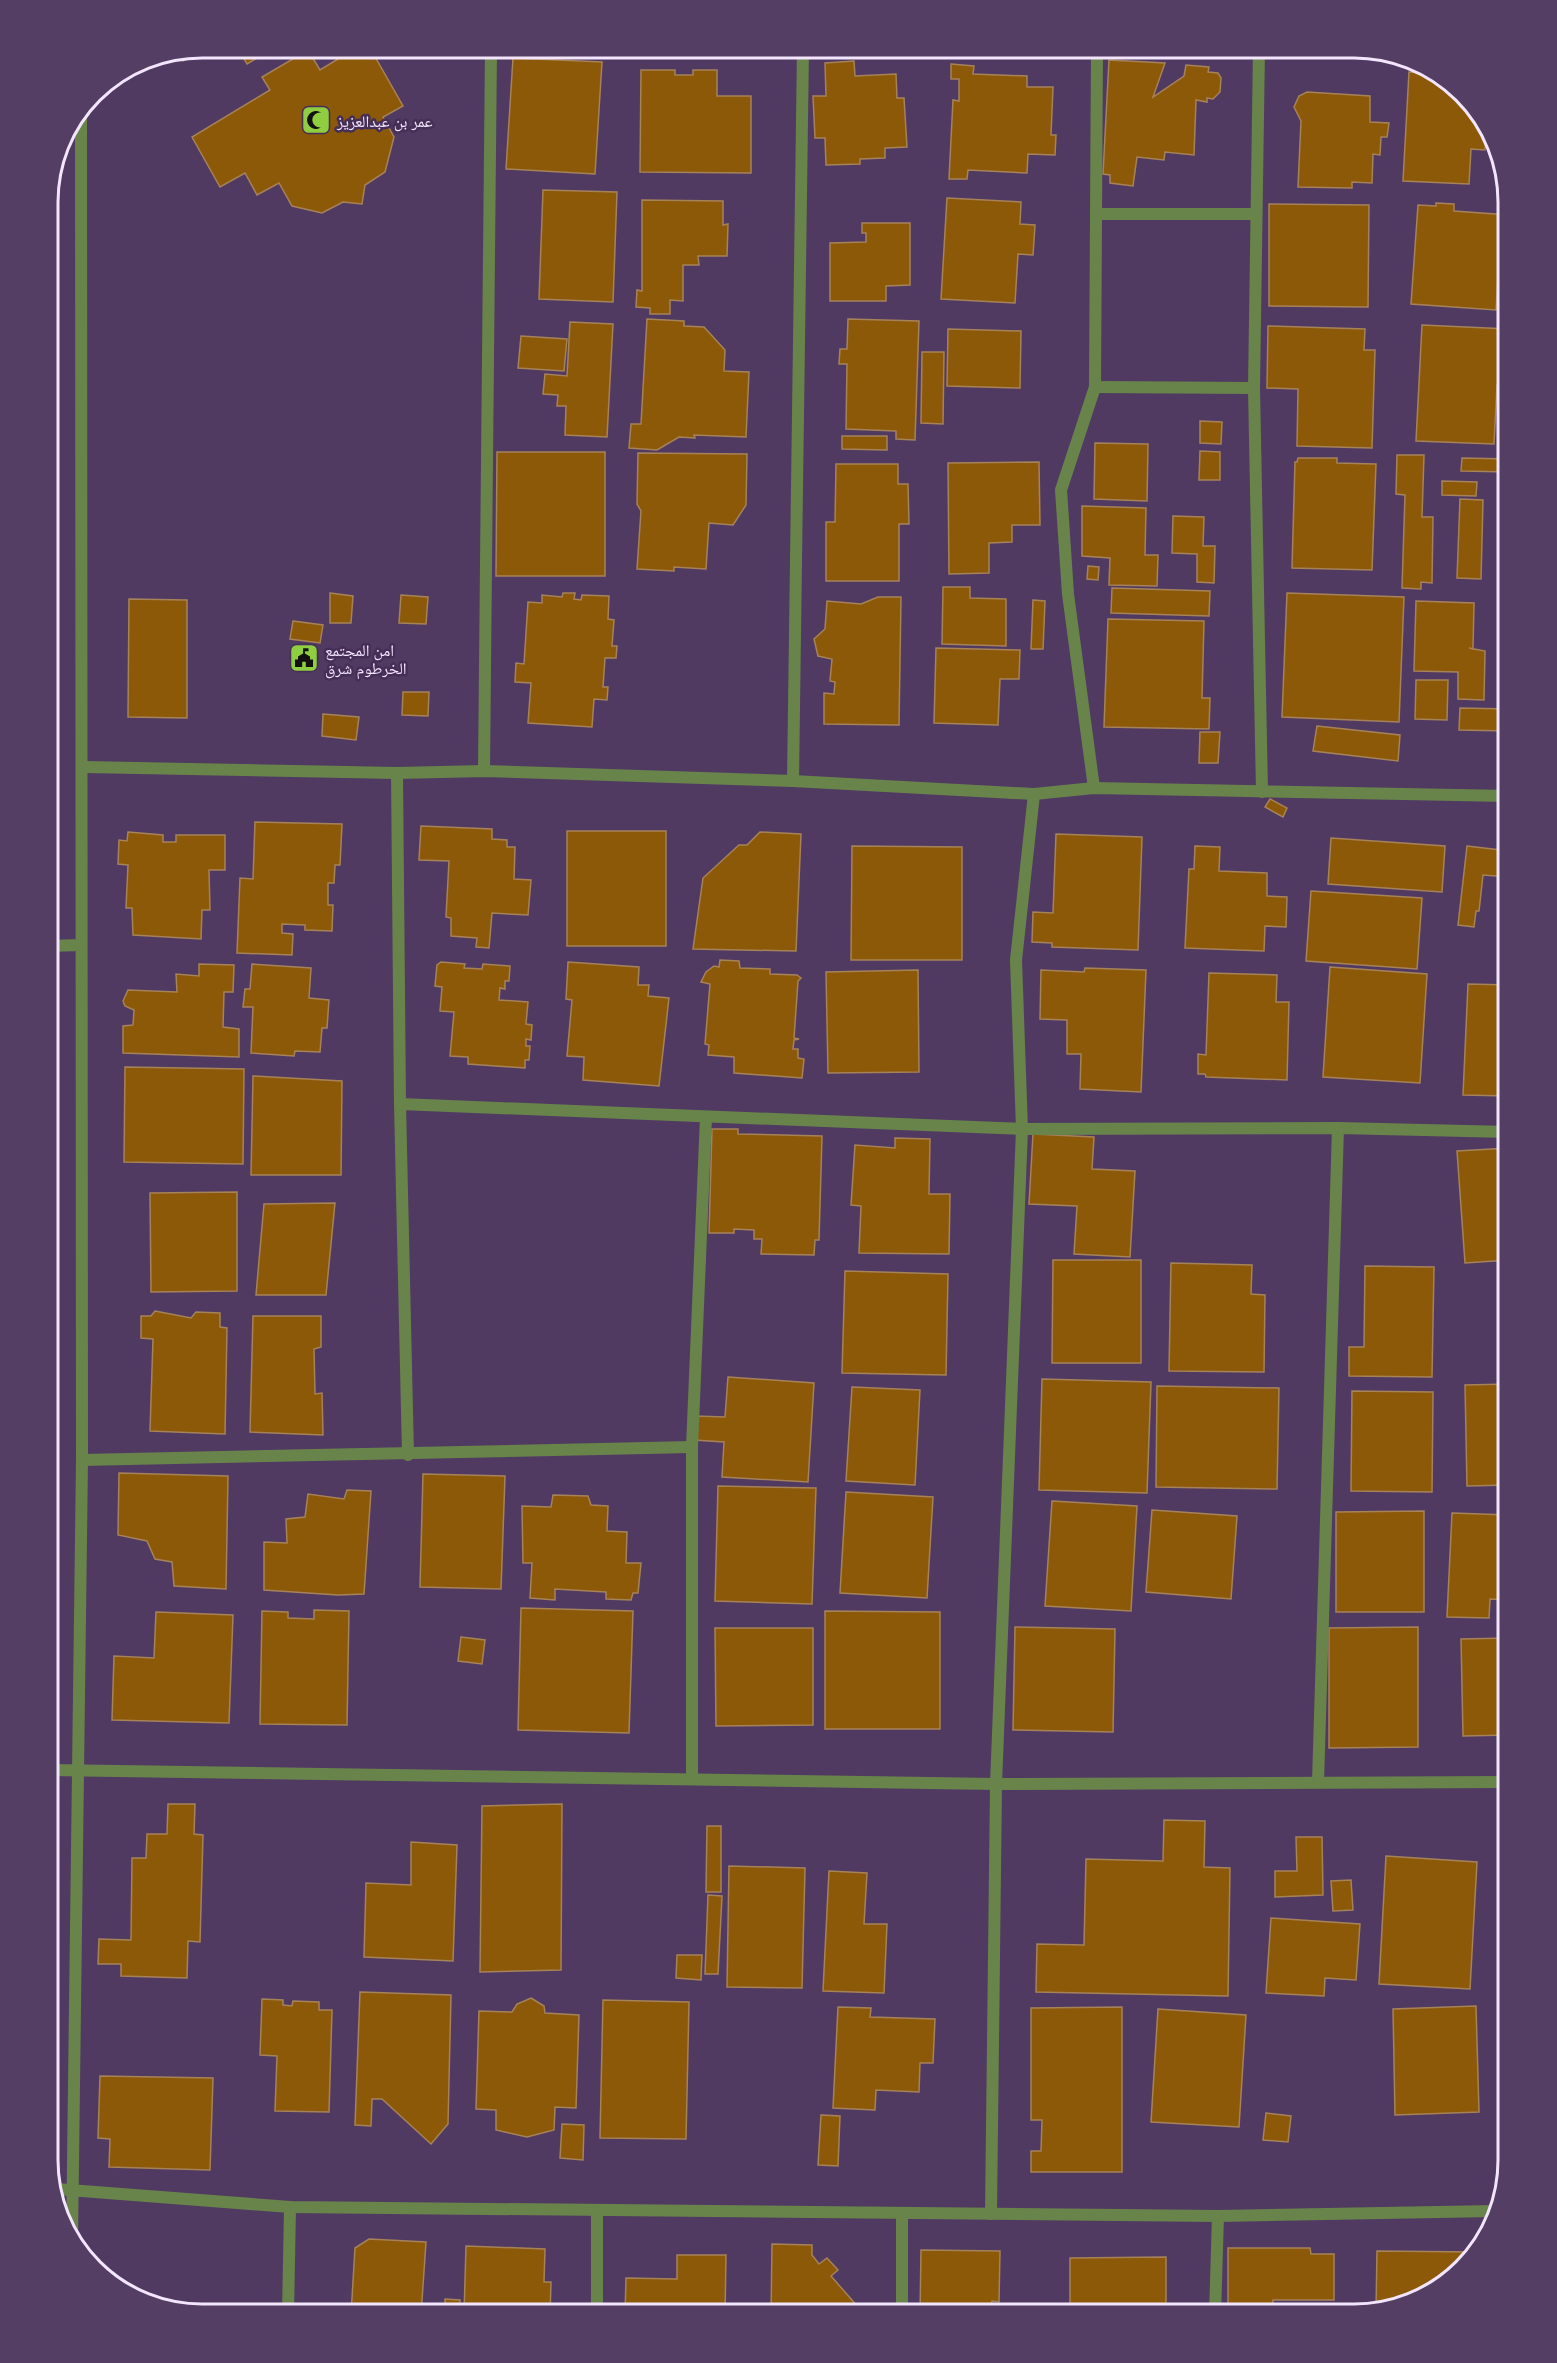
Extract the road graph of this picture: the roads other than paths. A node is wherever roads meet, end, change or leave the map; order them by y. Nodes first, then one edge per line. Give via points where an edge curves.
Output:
1 (491, 58) edge
2 (802, 59) edge
3 (1097, 59) edge
4 (1259, 59) edge
5 (81, 125) edge
6 (1096, 214) junction
7 (1256, 214) junction
8 (1095, 387) junction
9 (1254, 388) junction
10 (84, 767) junction
11 (484, 771) junction
12 (397, 773) junction
13 (793, 781) junction
14 (1094, 788) junction
15 (1262, 792) junction
16 (1034, 795) junction
17 (1498, 796) edge
18 (81, 945) junction
19 (59, 946) edge
20 (400, 1104) junction
21 (706, 1117) junction
22 (1338, 1128) junction
23 (1022, 1129) junction
24 (1498, 1132) edge
25 (692, 1447) junction
26 (408, 1455) junction
27 (82, 1460) junction
28 (58, 1770) edge
29 (76, 1771) junction
30 (692, 1778) junction
31 (1318, 1782) junction
32 (1498, 1782) edge
33 (996, 1784) junction
34 (62, 2189) edge
35 (71, 2189) junction
36 (290, 2207) junction
37 (597, 2210) junction
38 (1490, 2211) edge
39 (902, 2213) junction
40 (991, 2214) junction
41 (1218, 2216) junction
42 (72, 2221) edge
43 (288, 2304) edge
44 (597, 2304) edge
45 (902, 2304) edge
46 (1215, 2304) edge

1 - 11 street
2 - 13 street
3 - 6 street
4 - 7 street
5 - 10 street
6 - 7 street
6 - 8 street
7 - 9 street
8 - 9 street
8 - 14 street via 1061,490 1068,594
9 - 15 street
10 - 12 street
10 - 18 street
11 - 12 street
11 - 13 street
12 - 20 street
13 - 16 street
14 - 15 street
14 - 16 street
15 - 17 street
16 - 23 street via 1016,960
18 - 19 street
18 - 27 street
20 - 21 street
20 - 26 street
21 - 23 street
21 - 25 street
22 - 23 street
22 - 24 street
22 - 31 street
23 - 33 street
25 - 26 street
25 - 30 street
26 - 27 street
27 - 29 street
28 - 29 street
29 - 30 street
29 - 35 street
30 - 33 street
31 - 32 street
31 - 33 street
33 - 40 street
34 - 35 street
35 - 36 street
35 - 42 street
36 - 37 street
36 - 43 street
37 - 39 street
37 - 44 street
38 - 41 street
39 - 40 street
39 - 45 street
40 - 41 street
41 - 46 street

